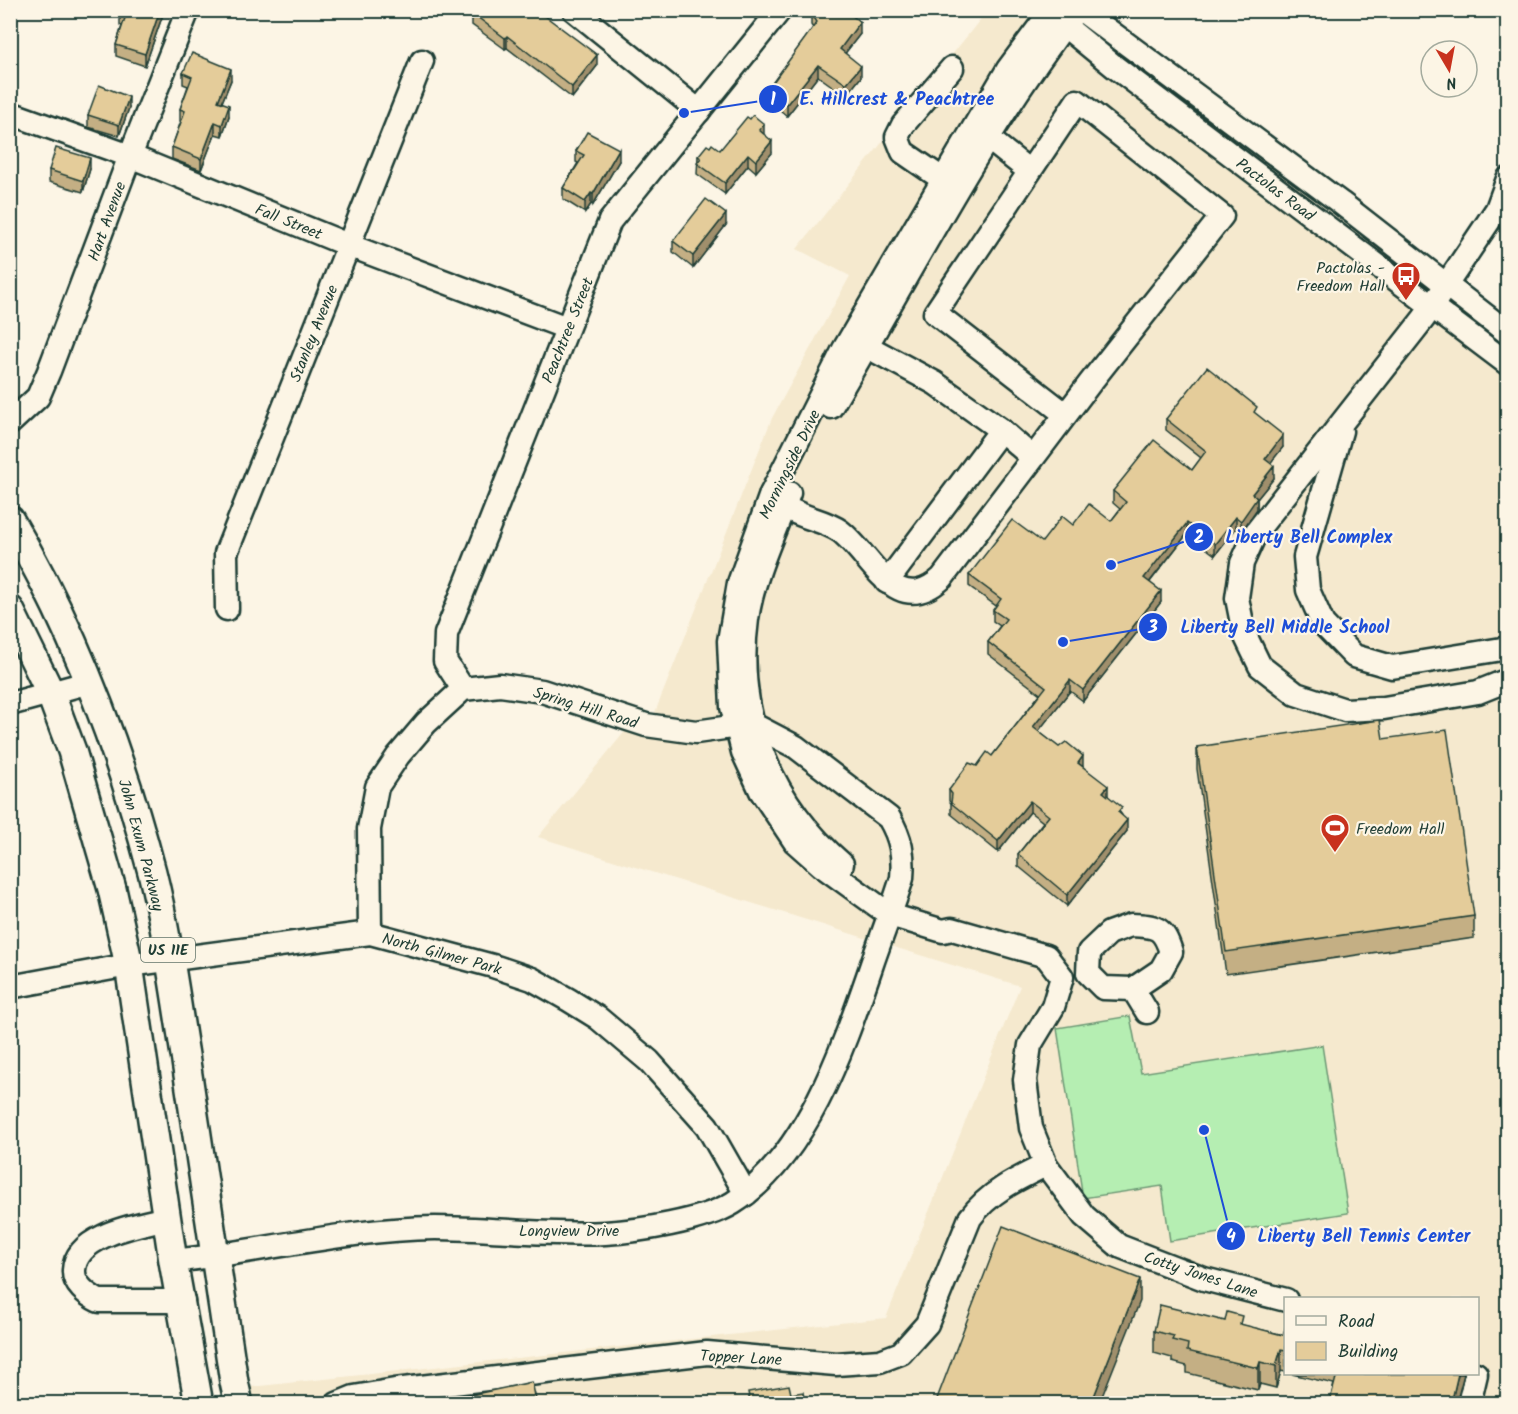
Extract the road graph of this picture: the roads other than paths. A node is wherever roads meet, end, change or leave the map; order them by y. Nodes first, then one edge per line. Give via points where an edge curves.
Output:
1 (188, 10) edge
2 (574, 10) edge
3 (780, 10) edge
4 (1081, 10) edge
5 (1058, 14) edge
6 (422, 61) dead end
7 (952, 68) dead end
8 (1164, 69) junction
9 (1147, 91) junction
10 (699, 111) junction
11 (10, 113) edge
12 (982, 133) junction
13 (130, 156) junction
14 (1029, 171) junction
15 (1508, 179) edge
16 (951, 185) junction
17 (348, 245) junction
18 (1445, 284) junction
19 (1432, 307) junction
20 (567, 328) junction
21 (1508, 333) edge
22 (868, 347) junction
23 (844, 349) junction
24 (1508, 364) edge
25 (1065, 414) junction
26 (1344, 421) junction
27 (10, 423) edge
28 (1001, 430) junction
29 (1032, 458) junction
30 (778, 499) junction
31 (10, 520) edge
32 (887, 582) junction
33 (227, 609) dead end
34 (10, 610) edge
35 (1508, 648) edge
36 (1508, 680) edge
37 (90, 682) junction
38 (463, 689) junction
39 (50, 692) junction
40 (10, 704) edge
41 (744, 724) junction
42 (893, 907) junction
43 (370, 933) junction
44 (170, 961) junction
45 (129, 965) junction
46 (1088, 973) junction
47 (1062, 976) junction
48 (10, 987) edge
49 (1133, 989) junction
50 (1147, 1012) dead end
51 (1046, 1165) junction
52 (746, 1194) junction
53 (167, 1218) junction
54 (215, 1257) junction
55 (173, 1261) junction
56 (1284, 1299) edge
57 (183, 1301) junction
58 (1476, 1375) edge
59 (199, 1404) edge
60 (239, 1404) edge
61 (337, 1404) edge
62 (1469, 1404) edge

1 - 13 street, Hart Avenue
2 - 10 street
3 - 10 street, Peachtree Street
4 - 8 street, Pactolas Road
5 - 9 street, Pactolas Road
5 - 12 street, Morningside Drive
6 - 17 street, Stanley Avenue
7 - 16 street via 897,137 903,152
8 - 9 street
8 - 18 street, Pactolas Road
9 - 19 street, Pactolas Road
10 - 20 street, Peachtree Street via 610,221
11 - 13 street, Fall Street
12 - 14 street
12 - 16 street, Morningside Drive
13 - 17 street, Fall Street
13 - 27 street, Hart Avenue via 38,397
14 - 25 street via 935,313
14 - 25 street via 1077,101 1222,216
15 - 18 street via 1497,209
16 - 22 street, Morningside Drive
16 - 23 street, Morningside Drive
17 - 20 street, Fall Street
17 - 33 street, Stanley Avenue via 226,553
18 - 19 street
18 - 21 street, Pactolas Road
19 - 24 street, Pactolas Road
19 - 26 street
20 - 38 street, Peachtree Street via 446,634 445,661
22 - 23 street
22 - 28 street via 935,383
22 - 30 street, Morningside Drive
23 - 30 street, Morningside Drive
25 - 29 street
26 - 35 street via 1305,557 1308,590 1323,624 1354,656 1392,668
26 - 36 street via 1256,532 1242,563 1237,598 1244,633 1260,666 1296,694 1345,710 1384,708 1478,692
28 - 29 street
28 - 32 street
29 - 32 street via 937,583 910,592
30 - 32 street via 792,511 840,531
30 - 41 street, Morningside Drive via 751,546 732,614 728,663
31 - 37 main road, John Exum Parkway / US 11E
34 - 39 main road, US 11E
37 - 39 street
37 - 44 main road, John Exum Parkway / US 11E via 129,791 153,874
38 - 41 street, Spring Hill Road via 500,685 542,691 656,727 696,732
38 - 43 street via 426,723 377,787 369,829
39 - 40 street
39 - 45 main road, US 11E via 91,812
41 - 42 street, Morningside Drive via 743,752 761,791 795,842 820,865
41 - 42 street, Longview Drive via 796,747 889,818 903,852 902,878
42 - 47 street via 943,931 952,929 1046,956
42 - 52 street, Longview Drive via 840,1056 825,1087 783,1155
43 - 44 street, North Gilmer Park
43 - 52 street, North Gilmer Park via 532,980 598,1018 672,1084 707,1126
44 - 45 street, North Gilmer Park
44 - 54 main road, John Exum Parkway / US 11E
45 - 48 street, North Gilmer Park
45 - 53 main road, US 11E
46 - 47 street
46 - 49 street via 1103,988
46 - 49 street via 1089,952 1108,933 1131,925 1154,926 1166,936 1171,952 1161,970
47 - 51 street, Cotty Jones Lane via 1053,1007 1030,1045 1025,1080 1031,1128
49 - 50 street
51 - 56 street, Cotty Jones Lane via 1084,1216 1119,1246 1204,1279
51 - 61 street, Topper Lane via 992,1194 980,1205 970,1218 927,1324 901,1353 880,1361 836,1364 706,1353 395,1390
52 - 54 street, Longview Drive via 710,1212 666,1224 605,1233 387,1230 285,1242
53 - 55 main road, US 11E
53 - 57 street via 96,1239 81,1249 74,1262 74,1276 89,1296 99,1301
54 - 55 street, Longview Drive
54 - 60 main road, John Exum Parkway / US 11E
55 - 57 main road, US 11E
57 - 59 main road, US 11E
58 - 62 street

